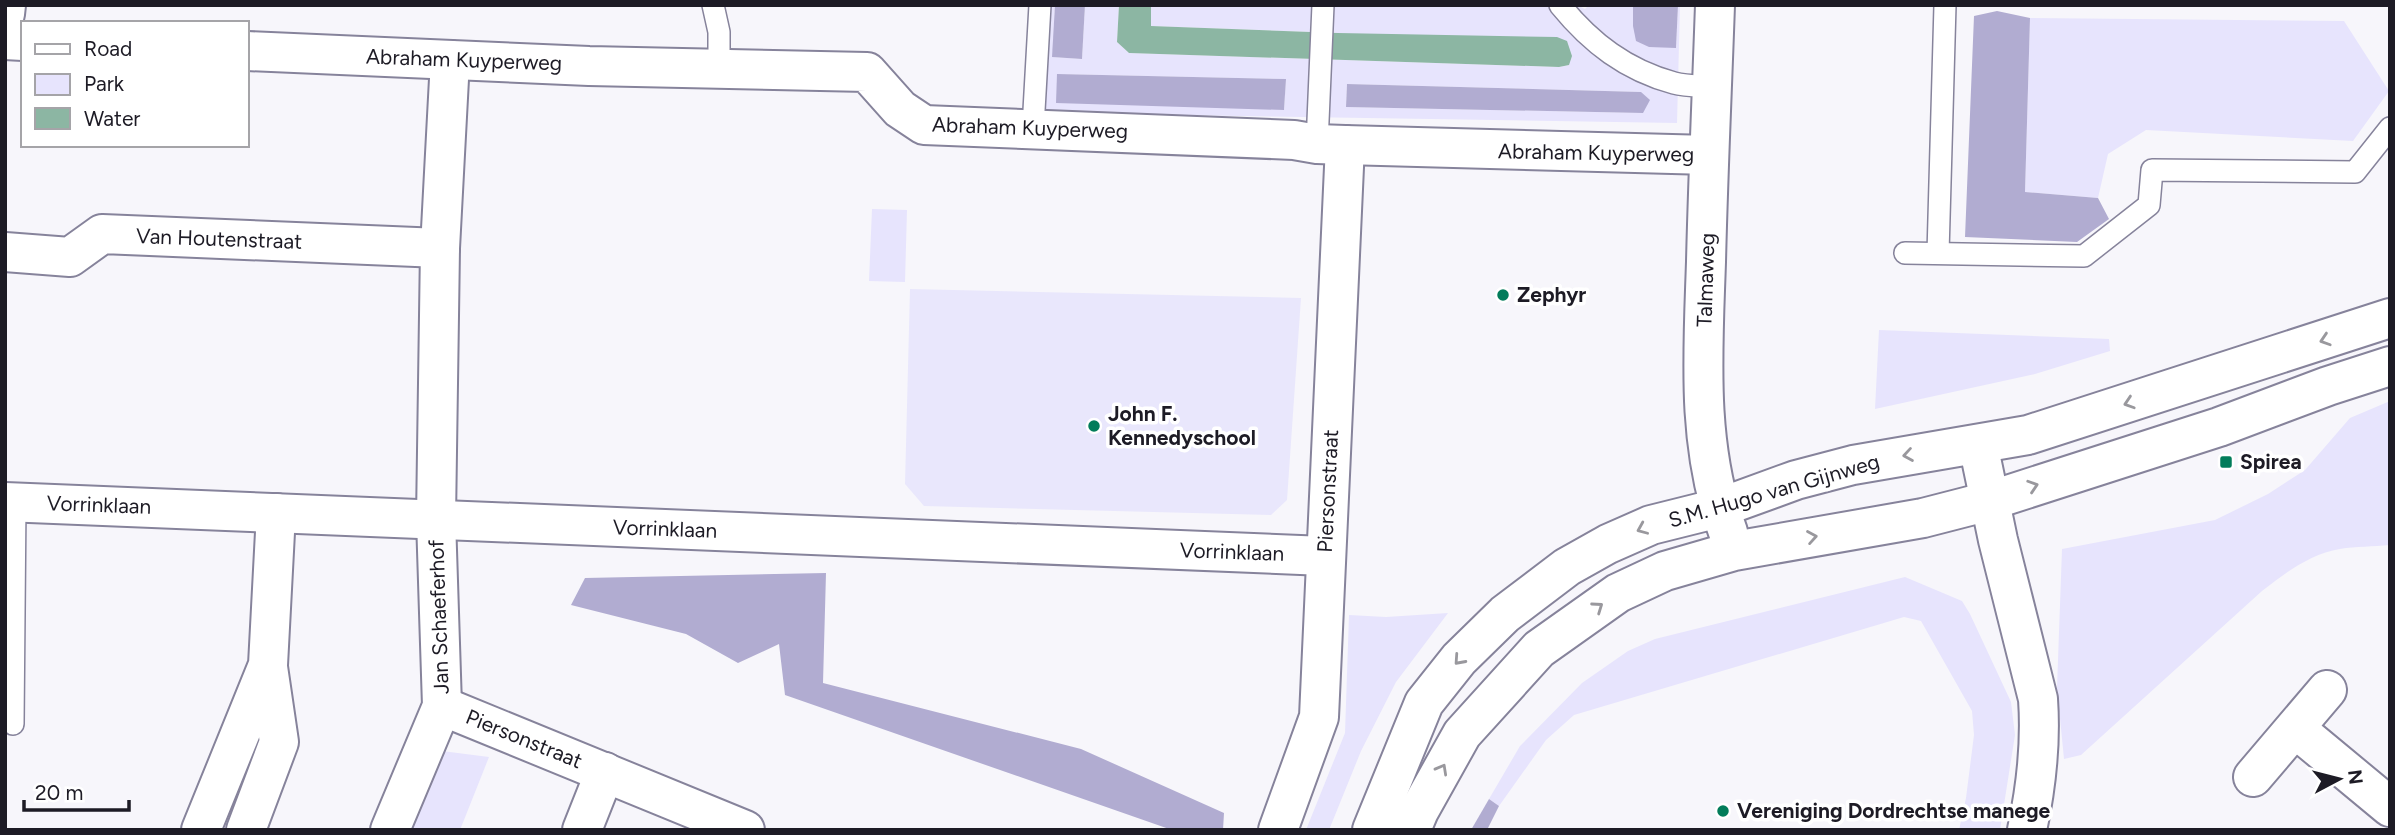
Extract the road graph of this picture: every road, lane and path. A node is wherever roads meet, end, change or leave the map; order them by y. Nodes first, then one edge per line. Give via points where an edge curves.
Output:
1 (6, 5) edge
2 (713, 5) edge
3 (1040, 5) edge
4 (1560, 5) edge
5 (1714, 5) edge
6 (1945, 5) edge
7 (5, 14) edge
8 (1323, 14) edge
9 (248, 51) edge
10 (450, 60) junction
11 (719, 68) junction
12 (1712, 86) junction
13 (1033, 128) junction
14 (2390, 128) edge
15 (1331, 145) junction
16 (1709, 155) junction
17 (440, 248) junction
18 (5, 252) edge
19 (1905, 253) dead end
20 (1938, 253) junction
21 (2390, 318) edge
22 (2390, 366) edge
23 (1978, 444) junction
24 (1989, 501) junction
25 (10, 502) edge
26 (1719, 508) junction
27 (276, 513) junction
28 (436, 519) junction
29 (1734, 551) junction
30 (1325, 556) junction
31 (268, 665) junction
32 (2327, 690) dead end
33 (442, 706) junction
34 (13, 724) dead end
35 (2296, 729) junction
36 (605, 772) junction
37 (2253, 778) dead end
38 (2390, 807) edge
39 (201, 830) edge
40 (246, 830) edge
41 (390, 830) edge
42 (582, 830) edge
43 (744, 830) edge
44 (1278, 830) edge
45 (1372, 830) edge
46 (1411, 830) edge
47 (2027, 830) edge

1 - 7 street
2 - 11 lane
3 - 13 lane
4 - 12 lane via 1621,63 1676,84
5 - 12 street, Talmaweg
6 - 20 lane
8 - 15 lane via 1322,64
9 - 10 street, Abraham Kuyperweg
10 - 11 street, Abraham Kuyperweg
10 - 17 street
11 - 13 street, Abraham Kuyperweg via 867,72 900,109 924,125
12 - 16 street, Talmaweg
13 - 15 street, Abraham Kuyperweg
14 - 20 lane via 2355,172 2152,170 2149,205 2084,256
15 - 16 street, Abraham Kuyperweg
15 - 30 street, Piersonstraat
16 - 26 street, Talmaweg via 1703,372 1705,432
17 - 18 street, Van Houtenstraat via 102,234 70,257
17 - 28 street
19 - 20 lane
21 -> 23 street, S.M. Hugo van Gijnweg via 2028,435
24 -> 22 street
23 - 24 street
23 -> 26 street, S.M. Hugo van Gijnweg via 1853,465
29 -> 24 street via 1923,518
24 - 47 street via 2038,699
25 - 27 street, Vorrinklaan
25 - 34 lane
26 - 29 street, Talmaweg
26 -> 45 street, S.M. Hugo van Gijnweg via 1651,525 1608,544 1567,567 1505,614 1459,659 1424,703
27 - 28 street, Vorrinklaan
27 - 31 street
28 - 30 street, Vorrinklaan
28 - 33 street, Jan Schaeferhof
46 -> 29 street via 1462,734 1539,649 1618,593 1665,571
30 - 44 street, Piersonstraat via 1319,717
31 - 39 street
31 - 40 street via 279,742
32 - 35 street
33 - 36 street, Piersonstraat
33 - 41 street, Jan Schaeferhof
35 - 37 street
35 - 38 street
36 - 42 street, Piersonstraat
36 - 43 street, Piersonstraat

